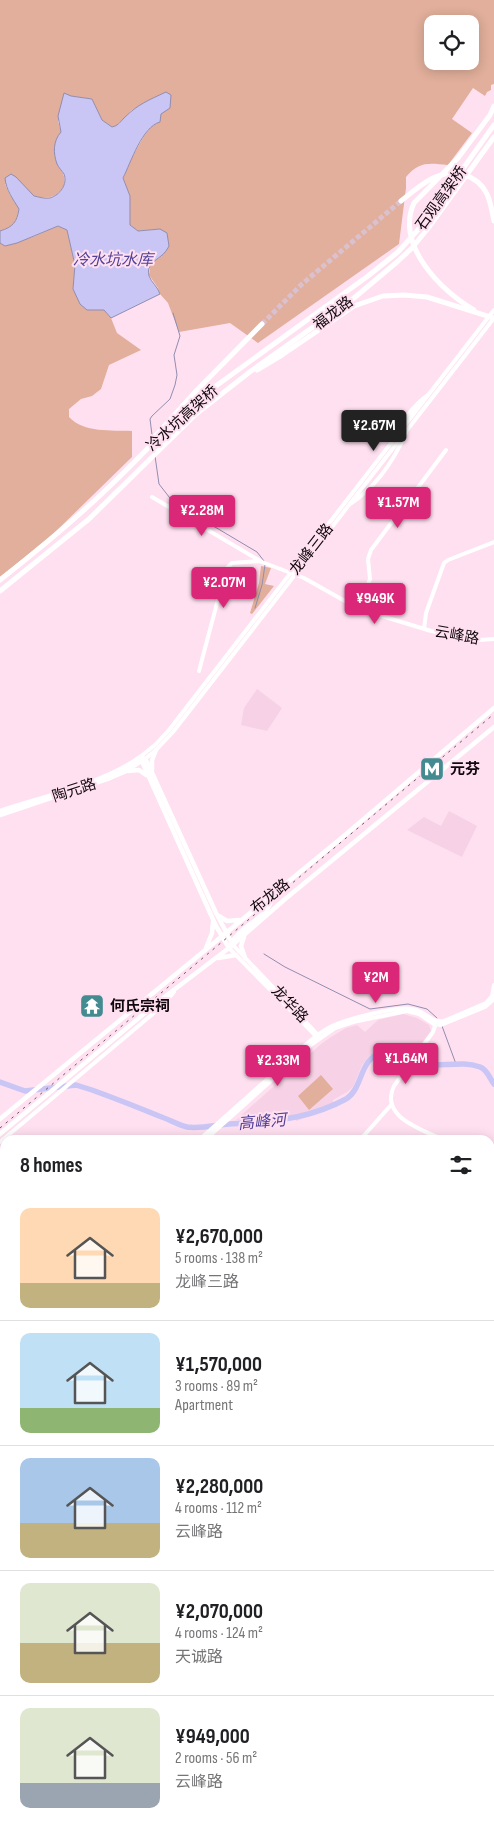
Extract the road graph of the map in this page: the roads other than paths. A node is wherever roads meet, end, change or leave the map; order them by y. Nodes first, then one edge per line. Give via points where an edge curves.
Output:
1 (494, 106) edge
2 (494, 125) edge
3 (494, 137) edge
4 (401, 201) tunnel mouth
5 (494, 221) edge
6 (383, 265) joint
7 (387, 270) joint
8 (494, 310) edge
9 (482, 314) junction
10 (494, 318) edge
11 (262, 324) tunnel mouth
12 (276, 342) joint
13 (277, 353) joint
14 (241, 378) junction
15 (446, 450) dead end
16 (113, 483) junction
17 (152, 497) dead end
18 (322, 537) junction
19 (494, 542) edge
20 (263, 562) junction
21 (294, 574) junction
22 (0, 580) edge
23 (0, 591) edge
24 (359, 609) junction
25 (424, 629) junction
26 (494, 639) edge
27 (199, 671) dead end
28 (494, 708) edge
29 (494, 727) edge
30 (156, 750) junction
31 (142, 759) junction
32 (124, 772) junction
33 (153, 774) junction
34 (149, 780) junction
35 (0, 810) edge
36 (0, 815) edge
37 (273, 894) junction
38 (272, 903) junction
39 (280, 904) junction
40 (214, 915) junction
41 (243, 919) junction
42 (246, 933) junction
43 (224, 935) junction
44 (231, 945) junction
45 (204, 951) junction
46 (236, 955) junction
47 (245, 958) junction
48 (214, 959) junction
49 (494, 985) edge
50 (174, 991) junction
51 (494, 999) edge
52 (439, 1023) junction
53 (318, 1036) junction
54 (392, 1105) junction
55 (0, 1118) edge
56 (0, 1134) edge
57 (9, 1135) edge
58 (204, 1135) edge
59 (210, 1135) edge
60 (365, 1135) edge
61 (433, 1135) edge

1 - 9 highway via 458,158 414,203 410,220 413,242 422,261 454,297
2 - 6 highway, 石观高架桥 via 418,230
3 - 7 highway, 石观高架桥 via 429,227 412,248
4 - 5 highway via 432,178 461,173 473,178 483,188
6 - 12 highway, 福龙路
7 - 13 highway, 福龙路
8 - 18 main road, 龙峰三路
9 - 10 highway
9 - 14 highway via 420,296 394,295 372,299 354,306 282,356
10 - 18 main road, 龙峰三路
11 - 16 highway via 182,405
12 - 16 highway, 冷水坑高架桥 via 190,406
13 - 14 highway, 冷水坑高架桥
14 - 23 highway, 冷水坑高架桥 via 196,414 102,506
15 - 24 main road via 371,550 368,559 370,579
16 - 22 highway, 冷水坑高架桥
17 - 20 main road, 云峰路
18 - 21 main road, 龙峰三路
19 - 25 main road via 444,563
20 - 21 main road, 云峰路
20 - 27 main road via 232,563 226,569
21 - 24 main road, 云峰路
21 - 30 main road, 龙峰三路
21 - 31 main road, 龙峰三路
24 - 25 main road, 云峰路
25 - 26 main road, 云峰路 via 479,640
28 - 37 main road, 布龙路
29 - 39 main road, 布龙路
30 - 31 main road, 龙峰三路
30 - 33 main road via 152,760
31 - 32 main road, 陶元路
31 - 33 main road, 龙华路
31 - 34 main road, 龙华路
31 - 35 main road, 陶元路 via 102,777
32 - 34 main road via 139,770
32 - 36 main road, 陶元路
33 - 40 main road, 龙华路
34 - 40 main road, 龙华路
37 - 38 main road
37 - 41 main road, 布龙路
38 - 39 main road
38 - 44 main road via 235,937
39 - 42 main road, 布龙路
40 - 41 main road via 228,922
40 - 43 main road, 龙华路
40 - 45 main road via 212,933
41 - 43 main road, 布龙路
42 - 44 main road, 布龙路
42 - 47 main road via 241,946
43 - 44 main road, 龙华路
43 - 45 main road, 布龙路
44 - 46 main road, 龙华路
44 - 47 main road, 龙华路
44 - 48 main road, 布龙路
45 - 55 main road, 布龙路
46 - 48 main road
46 - 53 main road, 龙华路
47 - 53 main road, 龙华路
48 - 50 main road, 布龙路
49 - 52 main road via 492,996 486,1003
50 - 56 main road, 布龙路
50 - 57 main road via 161,1007
51 - 52 main road via 486,1007
52 - 53 main road via 415,1013 398,1012 347,1024
52 - 54 main road via 392,1091
53 - 58 main road
53 - 59 main road
54 - 60 main road
54 - 61 main road via 402,1119

